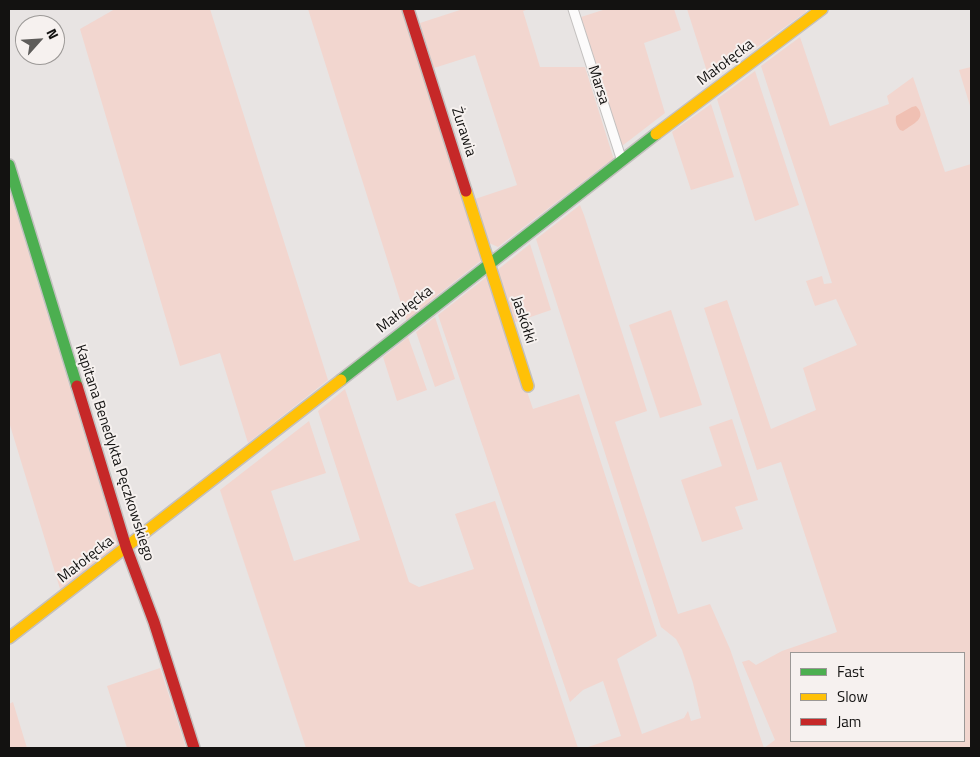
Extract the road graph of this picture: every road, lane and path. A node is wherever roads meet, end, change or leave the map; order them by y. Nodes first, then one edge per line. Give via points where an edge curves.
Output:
1 (408, 9) edge
2 (573, 9) edge
3 (822, 9) edge
4 (622, 161) junction
5 (9, 165) edge
6 (489, 264) junction
7 (528, 386) dead end
8 (126, 548) junction
9 (9, 638) edge
10 (194, 748) edge

1 - 6 street, Żurawia
2 - 4 street, Marsa
3 - 4 street, Małołęcka
4 - 6 street, Małołęcka
5 - 8 street, Kapitana Benedykta Pęczkowskiego
6 - 7 street, Jaskółki
6 - 8 street, Małołęcka
8 - 9 street, Małołęcka
8 - 10 street, Kapitana Benedykta Pęczkowskiego

